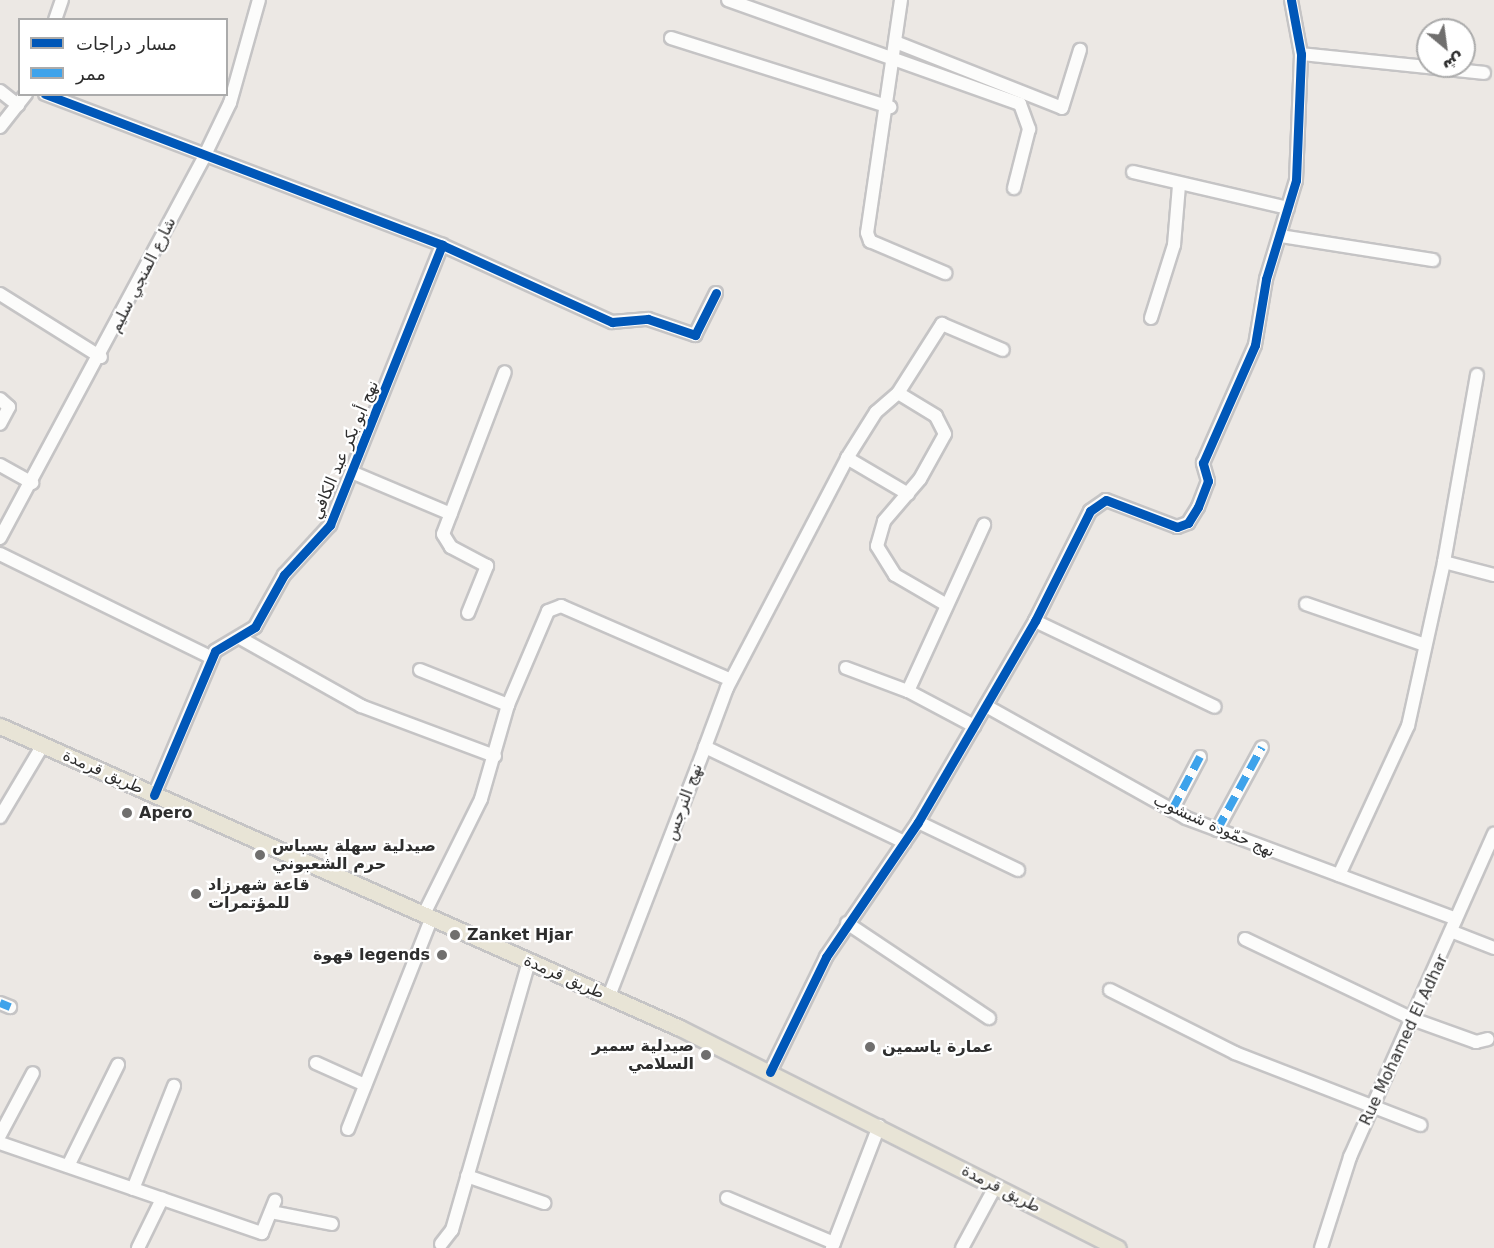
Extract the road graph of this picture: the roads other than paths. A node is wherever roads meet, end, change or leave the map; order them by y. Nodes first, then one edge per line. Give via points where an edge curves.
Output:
1 (62, 0) edge
2 (259, 0) edge
3 (728, 0) edge
4 (902, 0) edge
5 (1291, 0) edge
6 (56, 18) edge
7 (671, 38) dead end
8 (898, 43) junction
9 (1080, 50) dead end
10 (1300, 54) junction
11 (897, 56) junction
12 (1484, 73) dead end
13 (0, 91) edge
14 (25, 96) edge
15 (50, 96) edge
16 (18, 105) junction
17 (890, 106) junction
18 (0, 127) edge
19 (203, 159) junction
20 (1133, 172) dead end
21 (1179, 185) junction
22 (1014, 188) dead end
23 (1288, 208) junction
24 (1281, 236) junction
25 (441, 245) junction
26 (1433, 260) dead end
27 (945, 273) dead end
28 (716, 293) dead end
29 (0, 294) edge
30 (1151, 318) dead end
31 (1003, 350) dead end
32 (101, 357) junction
33 (505, 372) dead end
34 (1477, 375) dead end
35 (898, 393) junction
36 (0, 399) edge
37 (0, 424) edge
38 (847, 458) junction
39 (0, 465) edge
40 (354, 473) junction
41 (32, 483) junction
42 (908, 494) junction
43 (451, 514) junction
44 (984, 525) dead end
45 (0, 538) edge
46 (0, 554) edge
47 (1444, 562) junction
48 (1494, 575) edge
49 (945, 604) junction
50 (1306, 604) dead end
51 (468, 613) dead end
52 (1035, 621) junction
53 (240, 638) junction
54 (1425, 645) junction
55 (212, 658) junction
56 (846, 668) dead end
57 (420, 669) dead end
58 (731, 681) junction
59 (908, 691) junction
60 (508, 705) junction
61 (986, 706) junction
62 (1215, 708) dead end
63 (0, 726) edge
64 (974, 726) junction
65 (43, 745) junction
66 (705, 747) junction
67 (1262, 747) dead end
68 (495, 756) junction
69 (1200, 757) dead end
70 (154, 795) junction
71 (1172, 810) junction
72 (0, 818) edge
73 (918, 822) junction
74 (1216, 830) junction
75 (1494, 834) edge
76 (904, 842) junction
77 (1018, 870) dead end
78 (1339, 875) junction
79 (428, 915) junction
80 (847, 922) junction
81 (1455, 926) junction
82 (1245, 939) dead end
83 (1494, 948) edge
84 (529, 962) junction
85 (1110, 990) dead end
86 (609, 996) junction
87 (989, 1018) dead end
88 (1415, 1020) junction
89 (1488, 1039) dead end
90 (316, 1063) dead end
91 (118, 1065) dead end
92 (770, 1072) junction
93 (33, 1073) dead end
94 (365, 1085) junction
95 (174, 1086) dead end
96 (1370, 1109) junction
97 (1421, 1125) dead end
98 (879, 1126) junction
99 (348, 1129) dead end
100 (0, 1135) edge
101 (0, 1143) edge
102 (68, 1166) junction
103 (467, 1176) junction
104 (995, 1187) junction
105 (133, 1189) junction
106 (727, 1198) dead end
107 (162, 1199) junction
108 (544, 1203) dead end
109 (332, 1224) dead end
110 (441, 1244) dead end
111 (833, 1245) edge
112 (138, 1248) edge
113 (962, 1248) edge
114 (1118, 1248) edge
115 (1321, 1248) edge

1 - 6 street
2 - 19 street, شارع المنجي سليم via 230,103
3 - 11 street
4 - 8 street
5 - 10 street
7 - 17 street
8 - 9 street via 1062,108
8 - 11 street
10 - 12 street
10 - 23 street via 1300,120
11 - 17 street
11 - 22 street via 1020,104 1029,129
13 - 16 street
14 - 16 street
15 - 19 street
16 - 18 street
17 - 27 street via 867,233 870,241
19 - 25 street
19 - 32 street, شارع المنجي سليم
20 - 21 street
21 - 23 street
21 - 30 street via 1174,244
23 - 24 street
24 - 26 street
24 - 52 street via 1266,279 1255,345 1203,463 1208,481 1192,518 1171,525 1102,501 1085,518
25 - 28 street via 612,322 648,319 695,335
25 - 40 street, نهج أبو بكر عبد الكافي
29 - 32 street
31 - 35 street via 942,324
32 - 41 street, شارع المنجي سليم
33 - 43 street
34 - 47 street
35 - 38 street via 876,412
35 - 42 street via 936,416 945,431
36 - 37 street via 9,407
38 - 42 street
38 - 58 street
39 - 41 street
40 - 43 street
40 - 53 street, نهج أبو بكر عبد الكافي via 325,533 284,574 255,627
41 - 45 street, شارع المنجي سليم
42 - 49 street via 884,521 877,546 895,575
43 - 51 street via 443,534 446,543 487,566
44 - 49 street
46 - 55 street
47 - 48 street
47 - 54 street
49 - 59 street
50 - 54 street
52 - 61 street
52 - 62 street
53 - 55 street, نهج أبو بكر عبد الكافي via 223,642
53 - 68 street via 371,710
54 - 78 street via 1408,726
55 - 70 street, نهج أبو بكر عبد الكافي
56 - 59 street
57 - 60 street
58 - 60 street via 555,606 540,626
58 - 66 street
59 - 64 street
60 - 68 street
61 - 64 street
61 - 71 street, نهج حمّودة شبشوب
63 - 65 main road, طريق قرمدة
64 - 73 street
65 - 70 main road, طريق قرمدة
65 - 72 street
66 - 76 street, نهج النرجس
66 - 86 street, نهج النرجس
67 - 74 street
68 - 79 street via 482,800
69 - 71 street
70 - 79 main road, طريق قرمدة
71 - 74 street, نهج حمّودة شبشوب
73 - 76 street
73 - 77 street
74 - 78 street, نهج حمّودة شبشوب
75 - 81 street, Rue Mohamed El Adhar
76 - 80 street
78 - 81 street, نهج حمّودة شبشوب
79 - 84 main road, طريق قرمدة
79 - 94 street
80 - 87 street
80 - 92 street
81 - 83 street, نهج حمّودة شبشوب
81 - 88 street, Rue Mohamed El Adhar
82 - 88 street
84 - 86 main road, طريق قرمدة
84 - 103 street
85 - 96 street via 1235,1053
86 - 92 main road, طريق قرمدة
88 - 89 street via 1476,1042
88 - 96 street, Rue Mohamed El Adhar
90 - 94 street
91 - 102 street
92 - 98 main road, طريق قرمدة
93 - 100 street
94 - 99 street
95 - 105 street
96 - 97 street
96 - 115 street, Rue Mohamed El Adhar
98 - 104 main road, طريق قرمدة
98 - 111 street
101 - 102 street
102 - 105 street
103 - 108 street
103 - 110 street via 452,1230
104 - 113 street
104 - 114 main road, طريق قرمدة
105 - 107 street
106 - 111 street
107 - 109 street via 262,1233 273,1206
107 - 112 street

